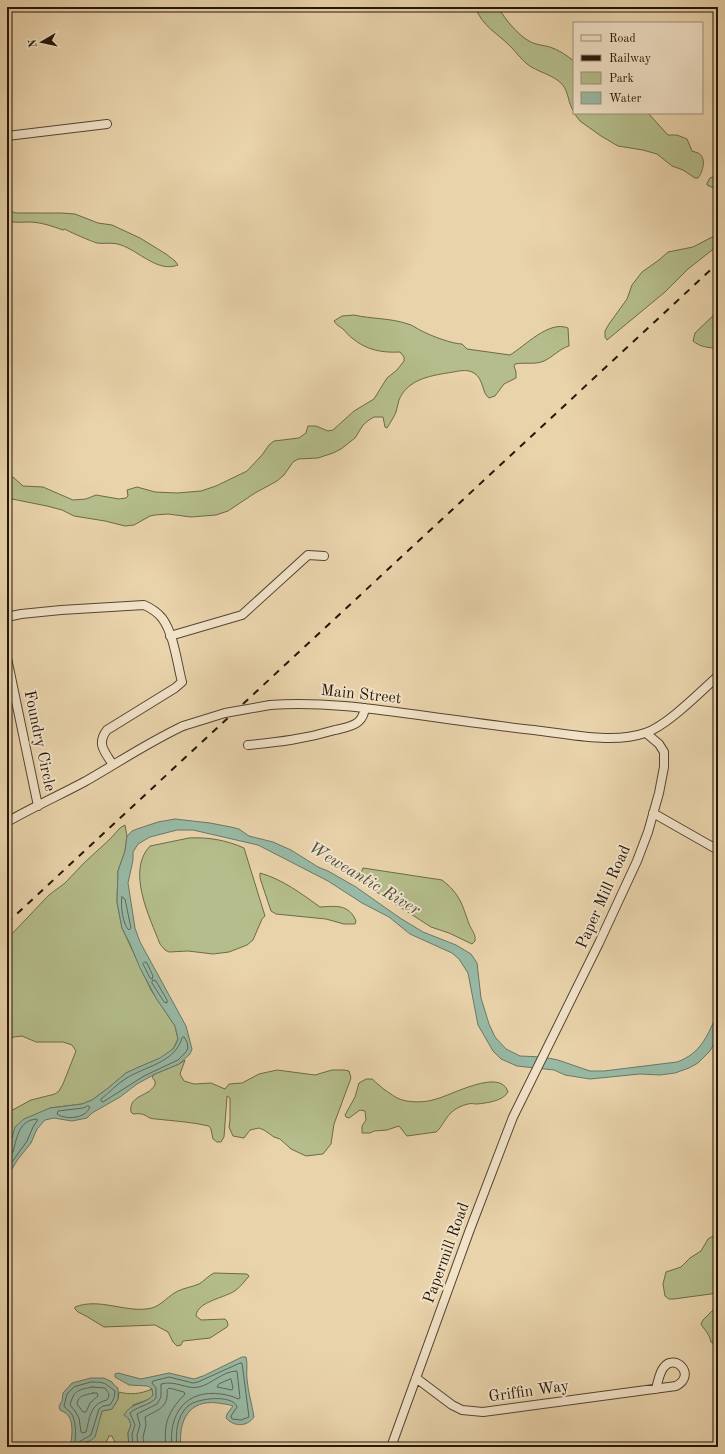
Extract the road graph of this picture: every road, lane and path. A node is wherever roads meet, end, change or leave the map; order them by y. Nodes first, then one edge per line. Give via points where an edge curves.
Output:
1 (107, 124) dead end
2 (7, 136) edge
3 (324, 556) dead end
4 (7, 617) edge
5 (170, 636) junction
6 (7, 658) edge
7 (718, 676) edge
8 (365, 708) junction
9 (646, 733) junction
10 (248, 746) dead end
11 (113, 765) junction
12 (38, 806) junction
13 (653, 813) junction
14 (7, 822) edge
15 (718, 850) edge
16 (536, 1071) joint
17 (416, 1378) junction
18 (656, 1389) dead end
19 (391, 1447) edge

1 - 2 street
3 - 5 street via 308,555 242,615
4 - 5 street via 61,610 144,605 161,617
5 - 11 street via 182,682 107,730 102,736 101,743
6 - 12 street, Foundry Circle
7 - 9 street, Main Street via 668,720
8 - 9 street, Main Street via 573,735 615,738
8 - 10 street via 363,716 351,726 289,742
8 - 11 street, Main Street, bridge via 270,704 212,716 183,726
9 - 13 street, Paper Mill Road via 664,752 664,766
11 - 12 street, Main Street
12 - 14 street, Main Street
13 - 15 street
13 - 16 street, Paper Mill Road via 637,861 600,943
16 - 17 street, Papermill Road via 513,1117 488,1179
17 - 18 street, Griffin Way via 452,1405 471,1412
17 - 19 street, Papermill Road

